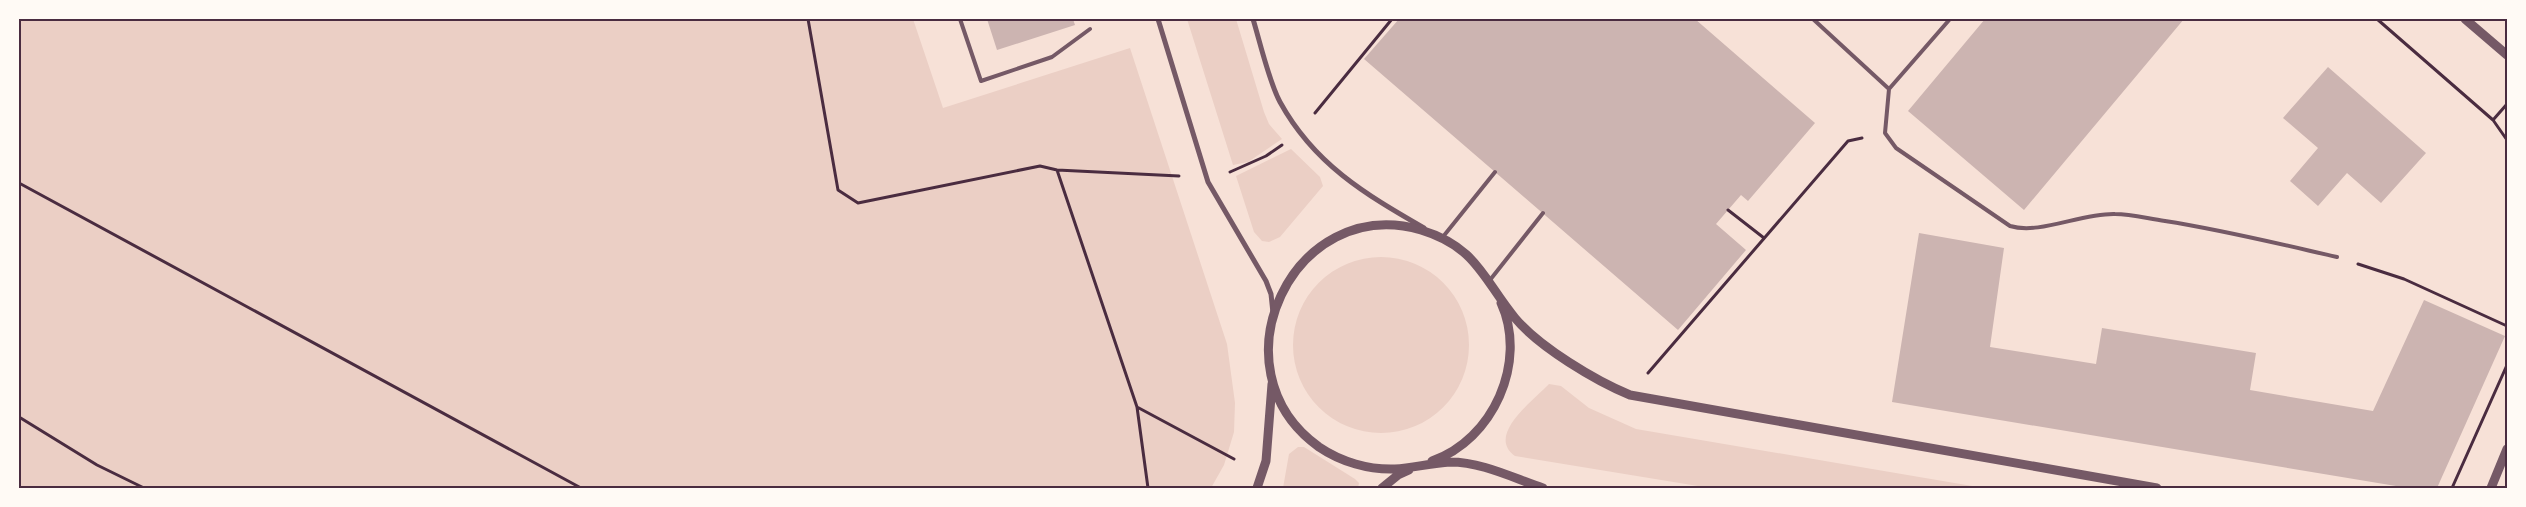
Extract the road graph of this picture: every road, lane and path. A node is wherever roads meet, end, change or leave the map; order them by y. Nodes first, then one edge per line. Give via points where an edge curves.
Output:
1 (808, 19) edge
2 (960, 19) edge
3 (1158, 19) edge
4 (1252, 19) edge
5 (1392, 19) edge
6 (1813, 19) edge
7 (1950, 19) edge
8 (2377, 19) edge
9 (2465, 19) edge
10 (1090, 29) dead end
11 (2507, 55) edge
12 (1889, 89) junction
13 (2507, 104) edge
14 (2493, 120) junction
15 (1299, 132) junction
16 (1885, 133) junction
17 (2507, 140) edge
18 (1057, 170) junction
19 (1495, 172) dead end
20 (1179, 176) dead end
21 (19, 182) edge
22 (1208, 182) junction
23 (1728, 210) dead end
24 (1543, 213) dead end
25 (1442, 238) junction
26 (1764, 238) junction
27 (2337, 257) joint
28 (1490, 280) junction
29 (1272, 313) junction
30 (2507, 326) edge
31 (2507, 365) edge
32 (1272, 381) junction
33 (1630, 396) junction
34 (1137, 407) junction
35 (19, 417) edge
36 (2507, 449) edge
37 (1234, 459) dead end
38 (1418, 466) junction
39 (144, 488) edge
40 (581, 488) edge
41 (1148, 488) edge
42 (1257, 488) edge
43 (1382, 488) edge
44 (1543, 488) edge
45 (2157, 488) edge
46 (2452, 488) edge
47 (2491, 488) edge

1 - 18 path via 838,190 858,203 1040,166
2 - 10 lane via 981,81 1052,57
3 - 22 street
4 - 15 street via 1279,101
5 - 15 path
6 - 12 lane
7 - 12 lane
8 - 14 path
9 - 11 street
12 - 16 lane
13 - 14 path
14 - 17 path
15 - 22 path via 1266,156
15 - 25 street via 1338,173 1363,193
16 - 26 path via 1848,141
16 - 27 lane via 1896,148 2010,226 2020,229 2088,215 2116,214 2212,228
18 - 20 path
18 - 34 path
19 - 25 lane
21 - 40 path
22 - 29 street via 1266,281 1271,294
23 - 26 path
24 - 28 lane
25 - 28 street via 1459,248
25 - 29 street via 1396,226 1370,227 1346,234 1305,259 1290,276
26 - 33 path
27 - 30 path via 2404,279
28 - 33 street via 1515,319 1540,340 1575,366
28 - 38 street via 1504,311 1510,336 1509,364 1503,389 1479,429 1440,458
29 - 32 street via 1268,337
31 - 46 path
32 - 38 street via 1283,408 1302,432 1320,447 1345,461 1369,468
32 - 42 street via 1266,461
33 - 45 street
34 - 37 path
34 - 41 path
35 - 39 path via 96,465
36 - 47 street
38 - 43 street via 1398,475
38 - 44 street via 1450,462 1473,464

